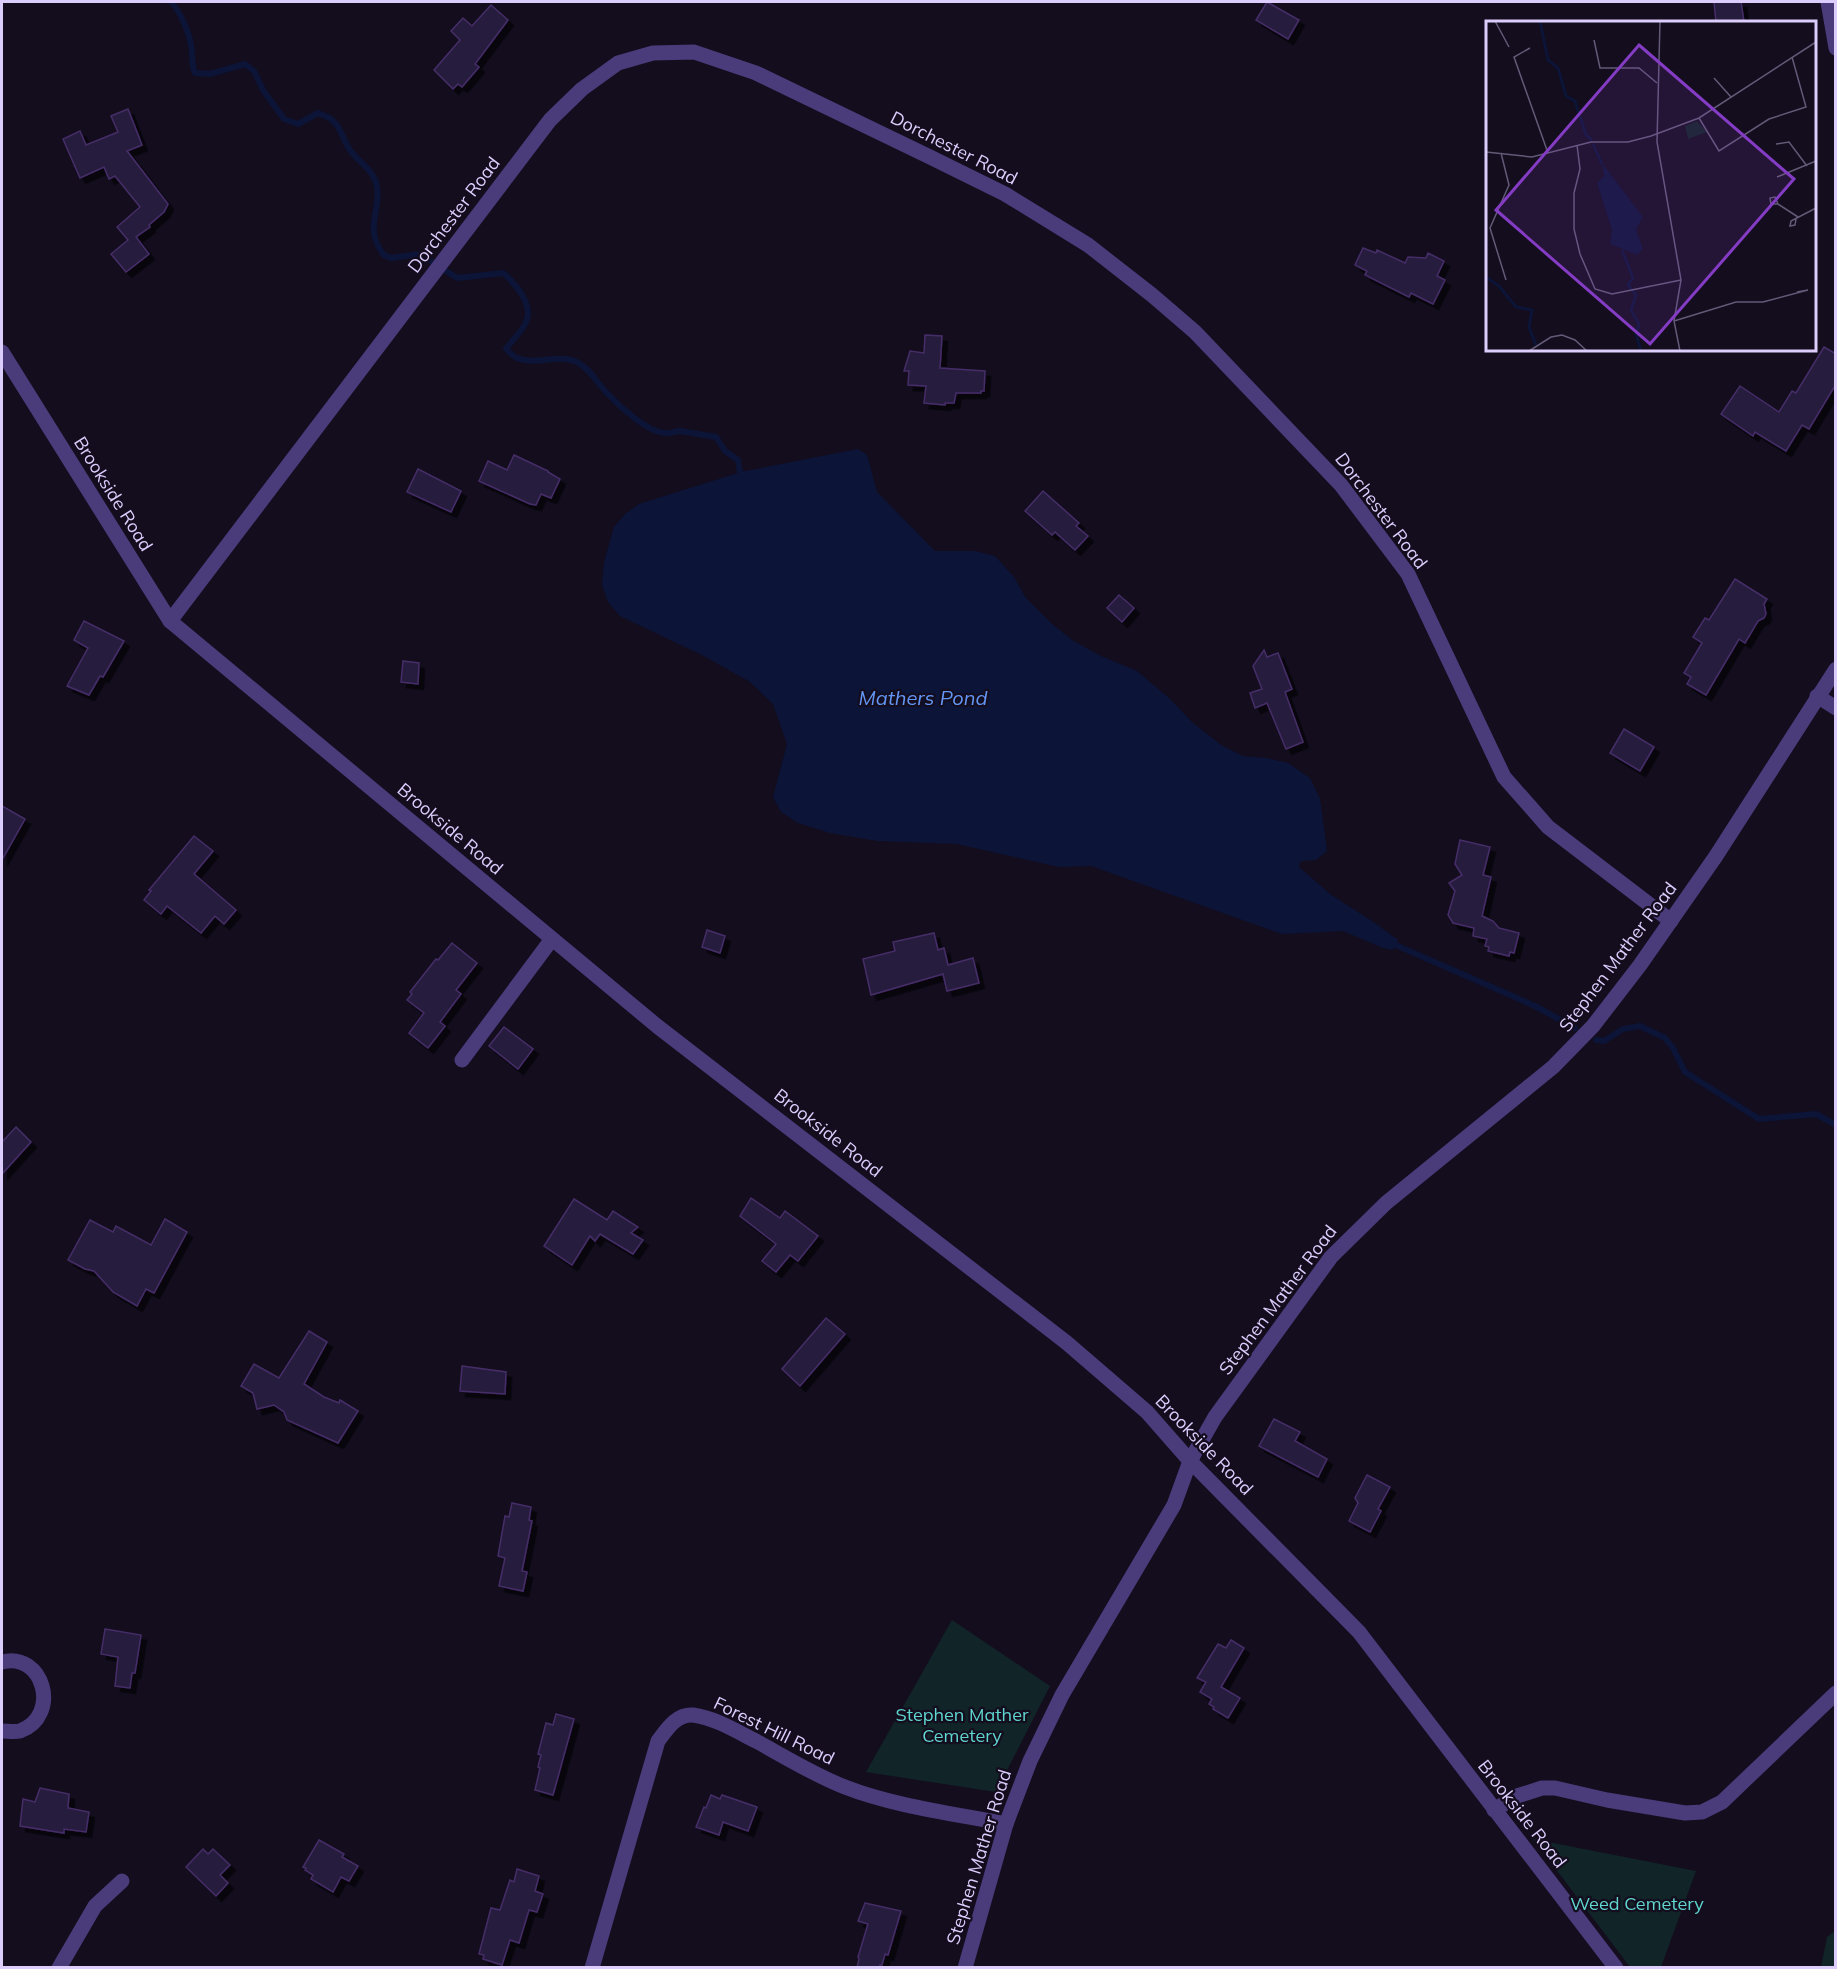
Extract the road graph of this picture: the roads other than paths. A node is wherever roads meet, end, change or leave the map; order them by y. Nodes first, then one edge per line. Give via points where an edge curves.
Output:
1 (1828, 2) edge
2 (1836, 48) edge
3 (2, 352) edge
4 (170, 621) junction
5 (1836, 669) edge
6 (1817, 696) junction
7 (1836, 708) edge
8 (1671, 921) junction
9 (552, 939) junction
10 (462, 1060) dead end
11 (1190, 1461) junction
12 (2, 1662) edge
13 (1836, 1694) edge
14 (2, 1731) edge
15 (1494, 1810) junction
16 (1006, 1824) junction
17 (123, 1881) dead end
18 (59, 1968) edge
19 (592, 1968) edge
20 (965, 1968) edge
21 (1616, 1968) edge

1 - 2 street
3 - 4 street, Brookside Road
4 - 8 street, Dorchester Road via 550,120 582,89 618,63 653,53 694,52 756,73 1005,194 1088,245 1197,334 1341,485 1408,574 1504,777 1548,827
4 - 9 street, Brookside Road
5 - 6 street, Stephen Mather Road
6 - 7 street
6 - 8 street, Stephen Mather Road
8 - 11 street, Stephen Mather Road via 1613,1002 1574,1047 1386,1203 1337,1250 1215,1417
9 - 10 street
9 - 11 street, Brookside Road via 657,1026 1067,1342 1147,1412
11 - 15 street, Brookside Road via 1359,1632
11 - 16 street, Stephen Mather Road via 1174,1505 1062,1695 1030,1761
12 - 14 street via 25,1664 41,1679 46,1697 38,1719 19,1731
13 - 15 street via 1722,1802 1702,1812 1685,1814 1555,1788 1524,1793
15 - 21 street, Brookside Road
16 - 19 street, Forest Hill Road via 846,1788 735,1730 705,1717 689,1715 672,1722 658,1741
16 - 20 street, Stephen Mather Road
17 - 18 street via 95,1906

